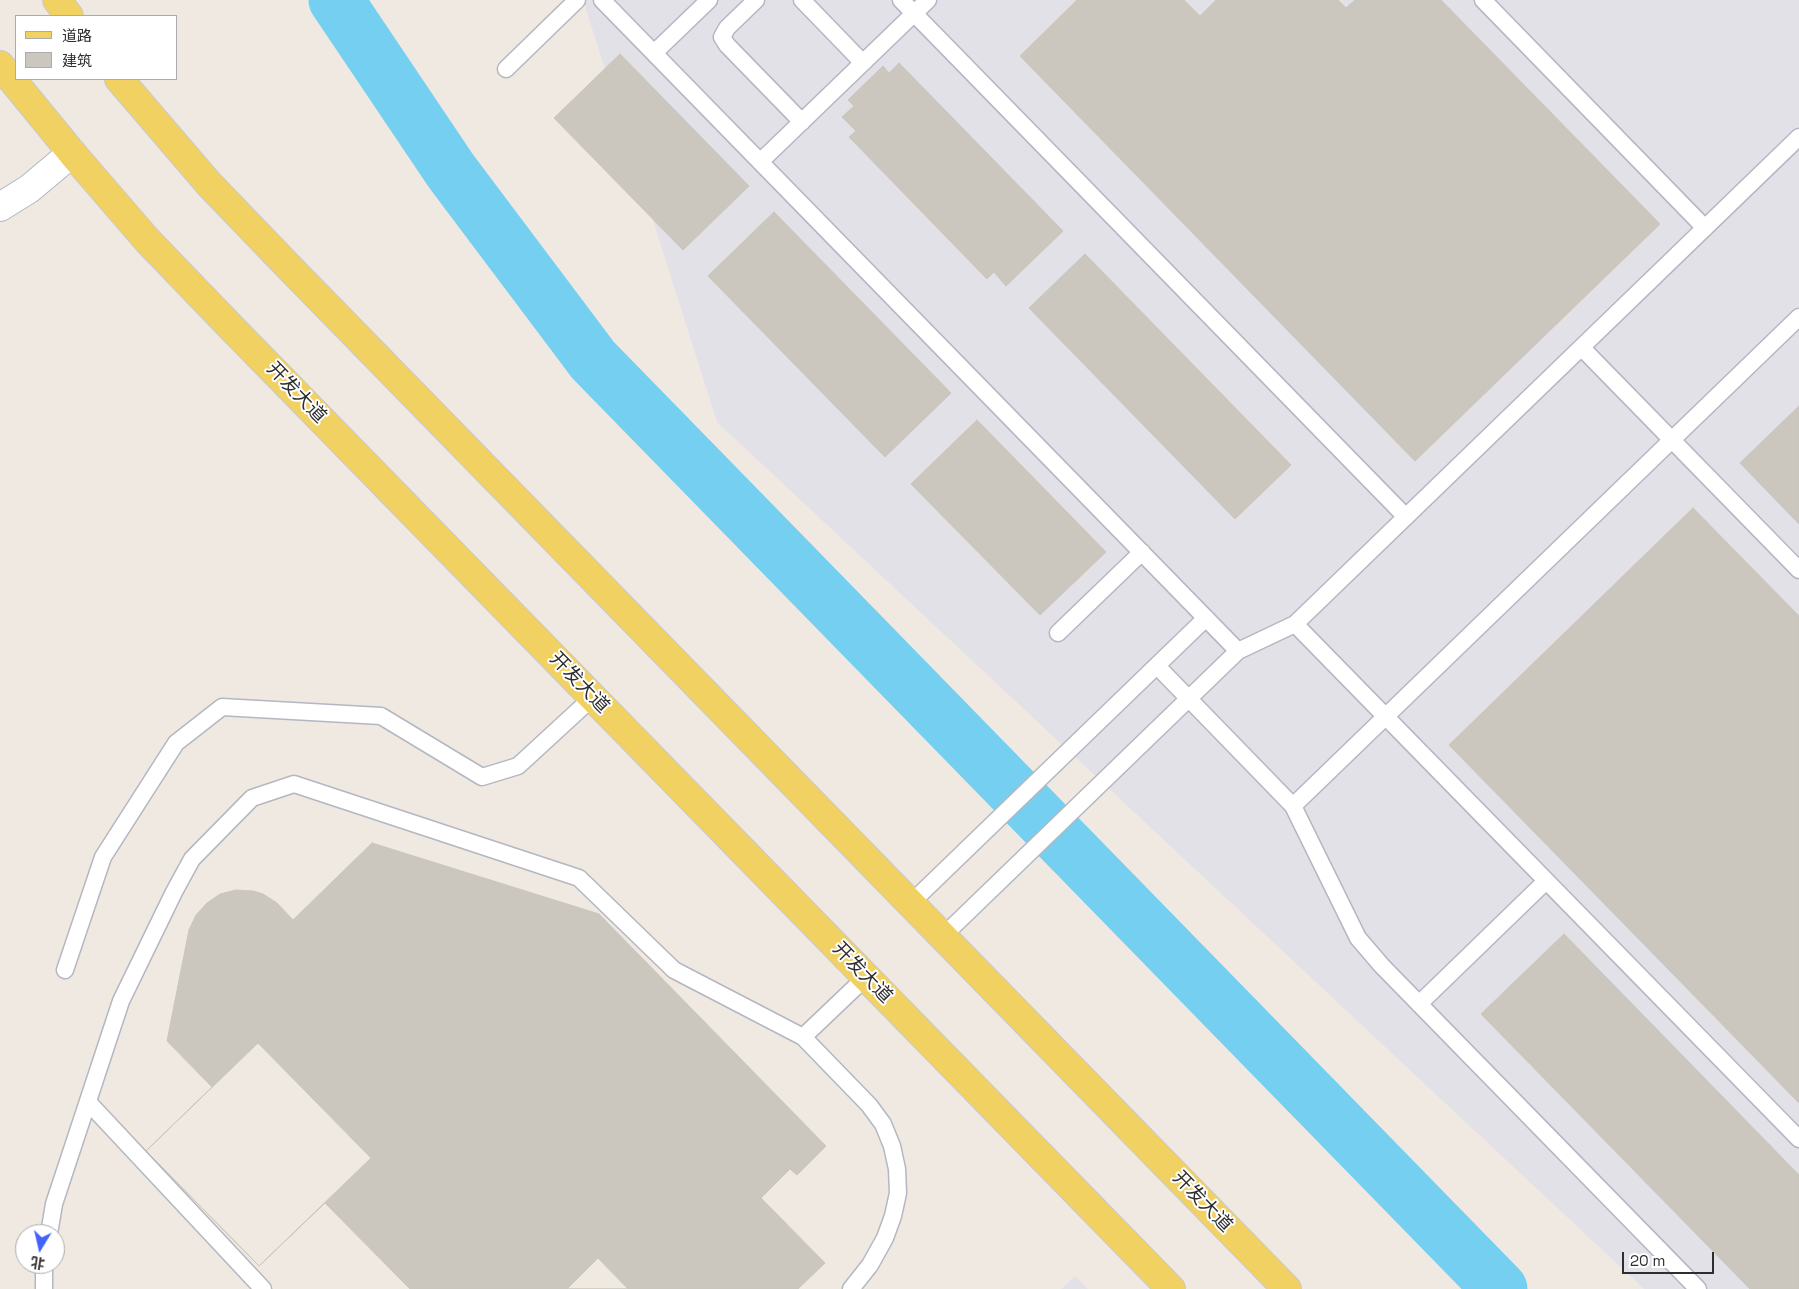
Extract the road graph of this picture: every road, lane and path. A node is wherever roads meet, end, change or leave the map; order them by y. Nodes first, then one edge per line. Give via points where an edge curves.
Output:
1 (57, 0) edge
2 (577, 0) edge
3 (602, 0) edge
4 (709, 0) edge
5 (756, 0) edge
6 (802, 0) edge
7 (902, 0) edge
8 (928, 0) edge
9 (1483, 0) edge
10 (914, 13) junction
11 (68, 15) edge
12 (654, 53) junction
13 (863, 63) junction
14 (0, 65) edge
15 (506, 69) dead end
16 (120, 80) edge
17 (802, 122) junction
18 (1799, 137) edge
19 (72, 153) junction
20 (760, 162) junction
21 (0, 207) edge
22 (1705, 228) junction
23 (1799, 316) edge
24 (1582, 348) junction
25 (1672, 440) junction
26 (1406, 517) junction
27 (1142, 552) junction
28 (1799, 570) edge
29 (1206, 618) junction
30 (1295, 624) junction
31 (1058, 633) dead end
32 (1238, 651) junction
33 (1157, 666) junction
34 (593, 697) junction
35 (1189, 699) junction
36 (1386, 716) junction
37 (1293, 806) junction
38 (1546, 881) junction
39 (910, 904) junction
40 (942, 937) junction
41 (65, 970) dead end
42 (866, 977) junction
43 (1420, 1004) junction
44 (803, 1037) junction
45 (88, 1102) junction
46 (1799, 1139) edge
47 (51, 1224) edge
48 (44, 1274) edge
49 (44, 1289) edge
50 (263, 1289) edge
51 (851, 1289) edge
52 (1171, 1289) edge
53 (1287, 1289) edge
54 (1698, 1289) edge

1 - 11 main road
2 - 15 lane
3 - 12 lane
4 - 12 lane
5 - 17 lane via 722,37 727,46
6 - 13 lane
7 - 10 lane
8 - 10 lane
9 - 22 lane
10 - 13 lane
10 - 26 lane
12 - 20 lane
13 - 17 lane
14 - 19 main road, 开发大道
16 - 39 main road, 开发大道 via 209,184
17 - 20 lane
18 - 22 lane
19 - 21 street via 29,189
19 - 34 main road, 开发大道 via 147,240 213,309
20 - 27 lane
22 - 24 lane
23 - 25 lane
24 - 25 lane
24 - 26 lane
25 - 28 lane
25 - 36 lane
26 - 30 lane
27 - 29 lane
27 - 31 lane
29 - 32 lane
29 - 33 lane
30 - 32 lane
30 - 36 lane
32 - 35 lane
33 - 35 lane
33 - 39 lane
34 - 41 lane via 518,766 482,777 381,716 222,707 176,743 103,857
34 - 42 main road, 开发大道
35 - 37 lane
35 - 40 lane
36 - 37 lane
36 - 38 lane
37 - 43 lane via 1358,938
38 - 43 lane
38 - 46 lane
39 - 40 main road, 开发大道
40 - 53 main road, 开发大道
42 - 44 lane
42 - 52 main road, 开发大道
43 - 54 lane
44 - 45 lane via 674,970 579,878 294,784 252,798 192,859 121,1001
44 - 51 lane via 883,1124 897,1169 898,1193 885,1238
45 - 47 lane via 54,1204
45 - 50 lane
48 - 49 lane

